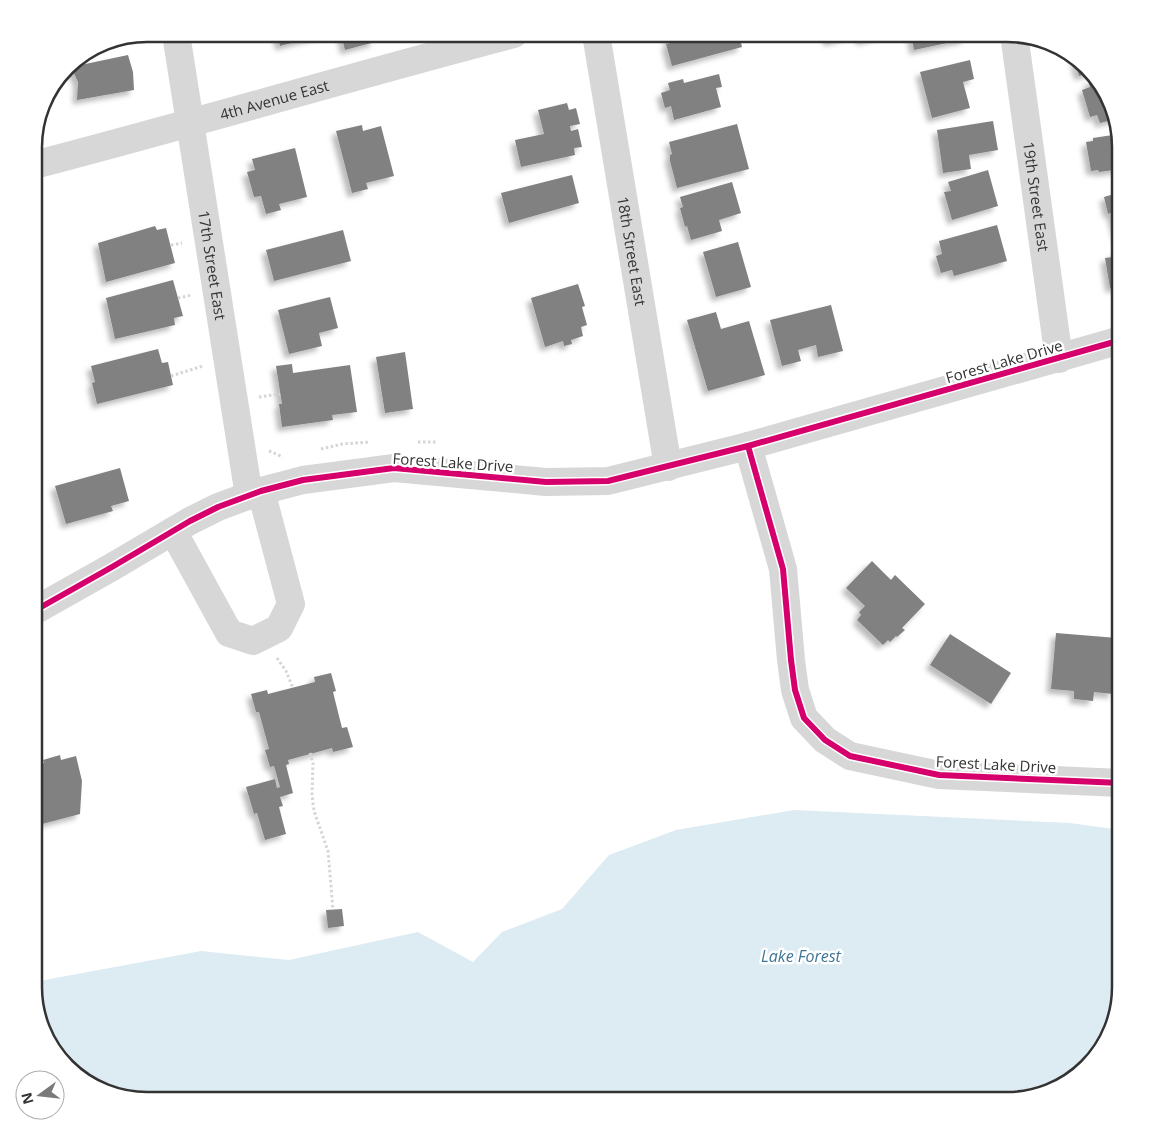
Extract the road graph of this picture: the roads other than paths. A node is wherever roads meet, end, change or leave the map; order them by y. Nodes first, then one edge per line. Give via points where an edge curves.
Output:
1 (177, 43) edge
2 (479, 43) edge
3 (597, 43) edge
4 (1015, 43) edge
5 (190, 124) junction
6 (43, 163) edge
7 (1112, 343) edge
8 (1059, 359) junction
9 (748, 446) junction
10 (668, 467) junction
11 (255, 494) junction
12 (173, 531) junction
13 (42, 606) edge
14 (1112, 783) edge

1 - 5 street, 17th Street East
2 - 5 street, 4th Avenue East
3 - 10 street, 18th Street East
4 - 8 street, 19th Street East
5 - 6 street, 4th Avenue East
5 - 11 street, 17th Street East
7 - 8 street, Forest Lake Drive
8 - 9 street, Forest Lake Drive
9 - 10 street, Forest Lake Drive
9 - 14 street, Forest Lake Drive via 784,569 795,690 804,718 825,740 850,756 939,775
10 - 11 street, Forest Lake Drive via 608,481 546,482 394,468 303,480
11 - 12 street, Forest Lake Drive via 218,507
11 - 12 street, 17th Street East via 291,604 279,628 260,638 253,641 229,633
12 - 13 street, Forest Lake Drive

